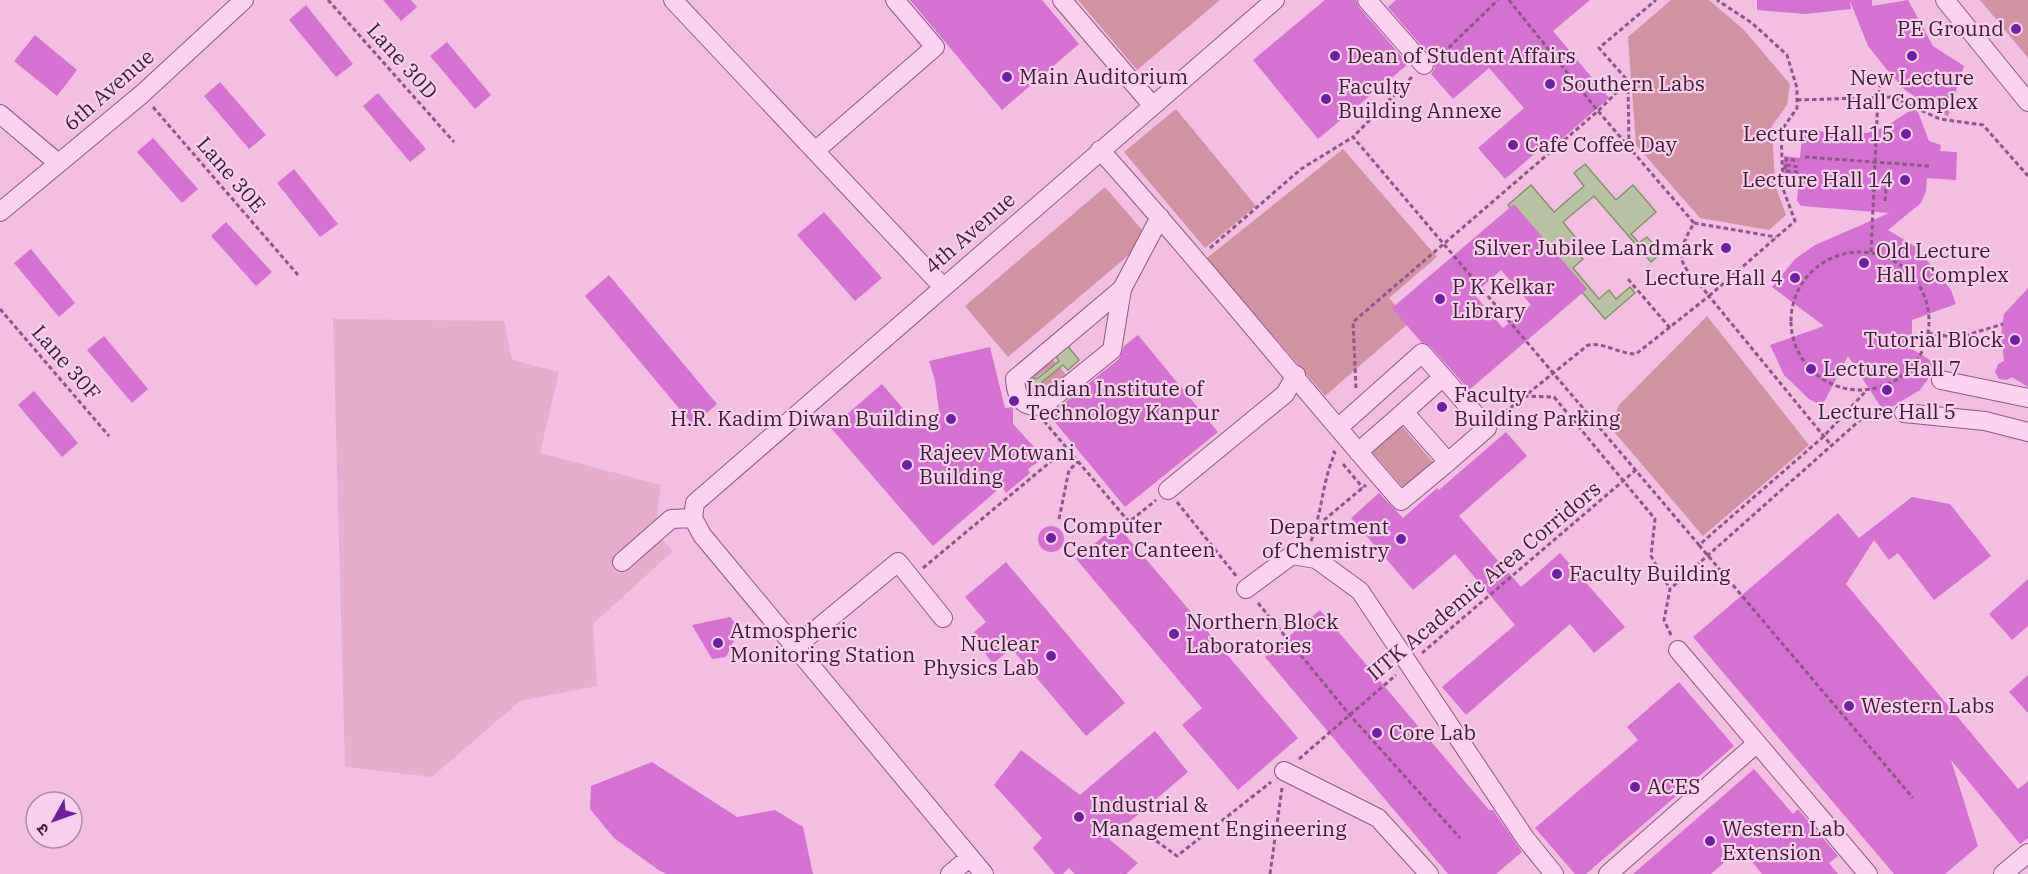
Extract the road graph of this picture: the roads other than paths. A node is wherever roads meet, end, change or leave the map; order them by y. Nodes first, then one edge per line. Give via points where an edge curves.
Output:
1 (673, 0) edge
2 (895, 0) edge
3 (1062, 0) edge
4 (1275, 0) edge
5 (1367, 0) edge
6 (1945, 0) edge
7 (238, 2) edge
8 (1424, 65) road end
9 (2028, 102) edge
10 (1152, 105) junction
11 (0, 114) edge
12 (1101, 150) junction
13 (815, 151) junction
14 (58, 163) junction
15 (0, 212) edge
16 (1160, 217) junction
17 (942, 286) junction
18 (1122, 289) junction
19 (1296, 375) junction
20 (1443, 377) junction
21 (1941, 380) dead end
22 (2028, 398) edge
23 (1404, 412) junction
24 (1904, 413) road end
25 (1338, 428) junction
26 (2028, 432) edge
27 (1358, 452) junction
28 (1448, 462) junction
29 (1168, 490) road end
30 (694, 510) junction
31 (622, 562) dead end
32 (1246, 589) road end
33 (943, 618) dead end
34 (795, 647) junction
35 (1678, 650) road end
36 (1756, 744) junction
37 (1284, 771) road end
38 (2028, 853) edge
39 (970, 857) junction
40 (950, 874) edge
41 (984, 874) edge
42 (1429, 874) edge
43 (1554, 874) edge
44 (1608, 874) edge
45 (1868, 874) edge
46 (2003, 874) edge

1 - 13 street
2 - 13 street via 935,47
3 - 10 street
4 - 10 street, 4th Avenue
5 - 8 street
6 - 9 street
7 - 14 street, 6th Avenue via 142,94
10 - 12 street, 4th Avenue
11 - 14 street
12 - 16 street
12 - 17 street, 4th Avenue
13 - 17 street
14 - 15 street, 6th Avenue
16 - 18 street
16 - 19 street
17 - 30 street, 4th Avenue
18 - 18 street via 1015,379 1016,394 1024,404 1044,405 1112,350
19 - 25 street
19 - 29 street via 1285,394
20 - 23 street
20 - 25 street via 1422,353
20 - 28 street via 1486,428
21 - 22 street
23 - 27 street
23 - 28 street
24 - 26 street via 1985,421
25 - 27 street
27 - 28 street via 1401,501
30 - 31 street via 671,519
30 - 34 street via 702,535
32 - 43 street via 1292,555 1316,559 1360,591 1525,838
33 - 34 street via 898,562
34 - 39 street
35 - 36 street
36 - 44 street
36 - 45 street
37 - 42 street via 1378,818
38 - 46 street
39 - 40 street
39 - 41 street

